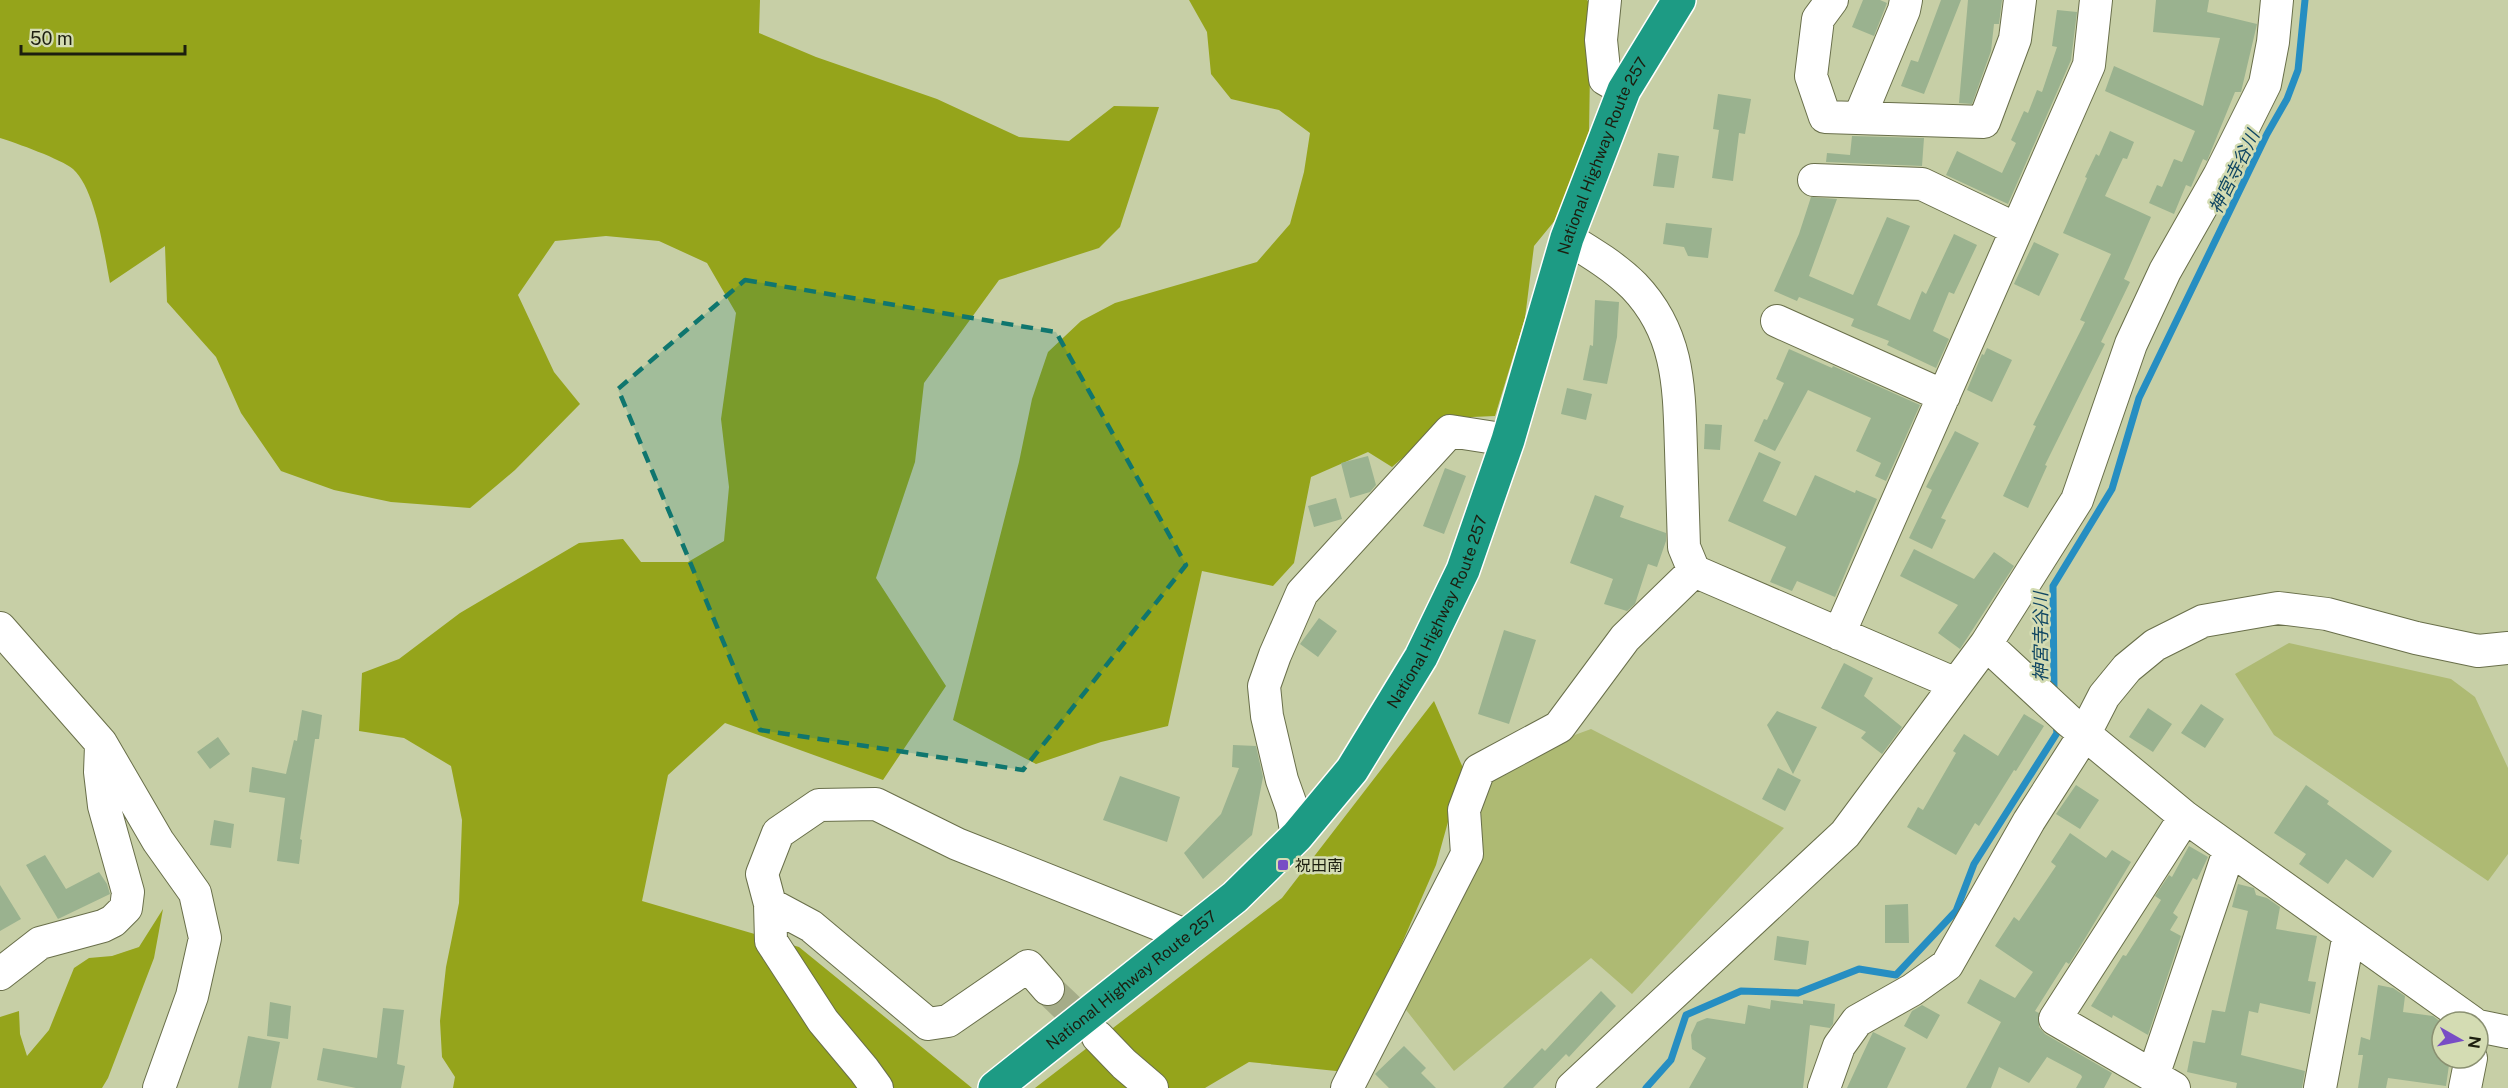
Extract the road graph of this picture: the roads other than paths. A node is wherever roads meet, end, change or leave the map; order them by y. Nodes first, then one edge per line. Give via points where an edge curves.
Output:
1 (1605, 0) edge
2 (1679, 0) edge
3 (1832, 0) edge
4 (1906, 0) edge
5 (2020, 0) edge
6 (2096, 0) edge
7 (2277, 0) edge
8 (1624, 90) junction
9 (1860, 117) junction
10 (1814, 180) dead end
11 (2016, 229) junction
12 (1567, 238) junction
13 (1777, 321) dead end
14 (1944, 396) junction
15 (1508, 440) junction
16 (1694, 571) junction
17 (0, 628) edge
18 (1839, 634) junction
19 (1986, 644) junction
20 (2508, 648) edge
21 (1956, 684) junction
22 (2076, 728) junction
23 (101, 742) junction
24 (2185, 817) junction
25 (1297, 836) junction
26 (2229, 851) junction
27 (770, 904) junction
28 (2349, 934) junction
29 (1188, 936) junction
30 (0, 974) edge
31 (1048, 989) tunnel mouth
32 (2455, 1010) edge
33 (2490, 1028) edge
34 (2508, 1032) edge
35 (1098, 1037) tunnel mouth
36 (2469, 1070) edge
37 (2164, 1082) edge
38 (159, 1088) edge
39 (877, 1088) edge
40 (995, 1088) edge
41 (1152, 1088) edge
42 (1347, 1088) edge
43 (1572, 1088) edge
44 (1824, 1088) edge
45 (2320, 1088) edge
46 (2465, 1088) edge

1 - 8 street via 1601,40 1605,79
2 - 8 highway, National Highway Route 257
3 - 9 street via 1818,19 1811,76 1825,117
4 - 9 street
5 - 9 street via 2015,39 1984,122
6 - 11 street via 2089,65
7 - 19 street via 2265,84 2165,271 2131,344 2078,500
8 - 12 highway, National Highway Route 257
10 - 11 street via 1922,184
11 - 14 street
12 - 15 highway, National Highway Route 257
12 - 16 street via 1634,286 1655,315 1671,349 1678,381 1684,547
13 - 14 street
14 - 18 street
15 - 25 highway, National Highway Route 257 via 1463,570 1421,657 1352,770
15 - 25 street via 1450,431 1302,593 1264,686 1267,716
16 - 18 street
16 - 42 street via 1625,638 1559,727 1479,770 1464,810 1467,854
17 - 23 street
18 - 21 street
19 - 21 street
19 - 22 street
20 - 22 street via 2478,651 2327,614 2278,608 2203,621 2155,645 2127,668
21 - 43 street via 1845,834
22 - 24 street
22 - 44 street via 2029,821 1947,965 1857,1021 1839,1046
23 - 30 street via 104,806 128,892 126,909 103,926 40,943
23 - 38 street via 158,841 195,893 205,938 192,996
24 - 26 street
24 - 37 street via 2055,1019
25 - 29 highway, National Highway Route 257 via 1235,897
26 - 28 street
26 - 37 street
27 - 29 street via 762,874 778,833 819,805 876,804 957,843
27 - 31 street via 811,926 928,1024 948,1021 1028,966
27 - 39 street via 771,940 823,1021
28 - 32 street
28 - 45 street
29 - 40 highway, National Highway Route 257
33 - 34 street
35 - 41 street
36 - 46 street

